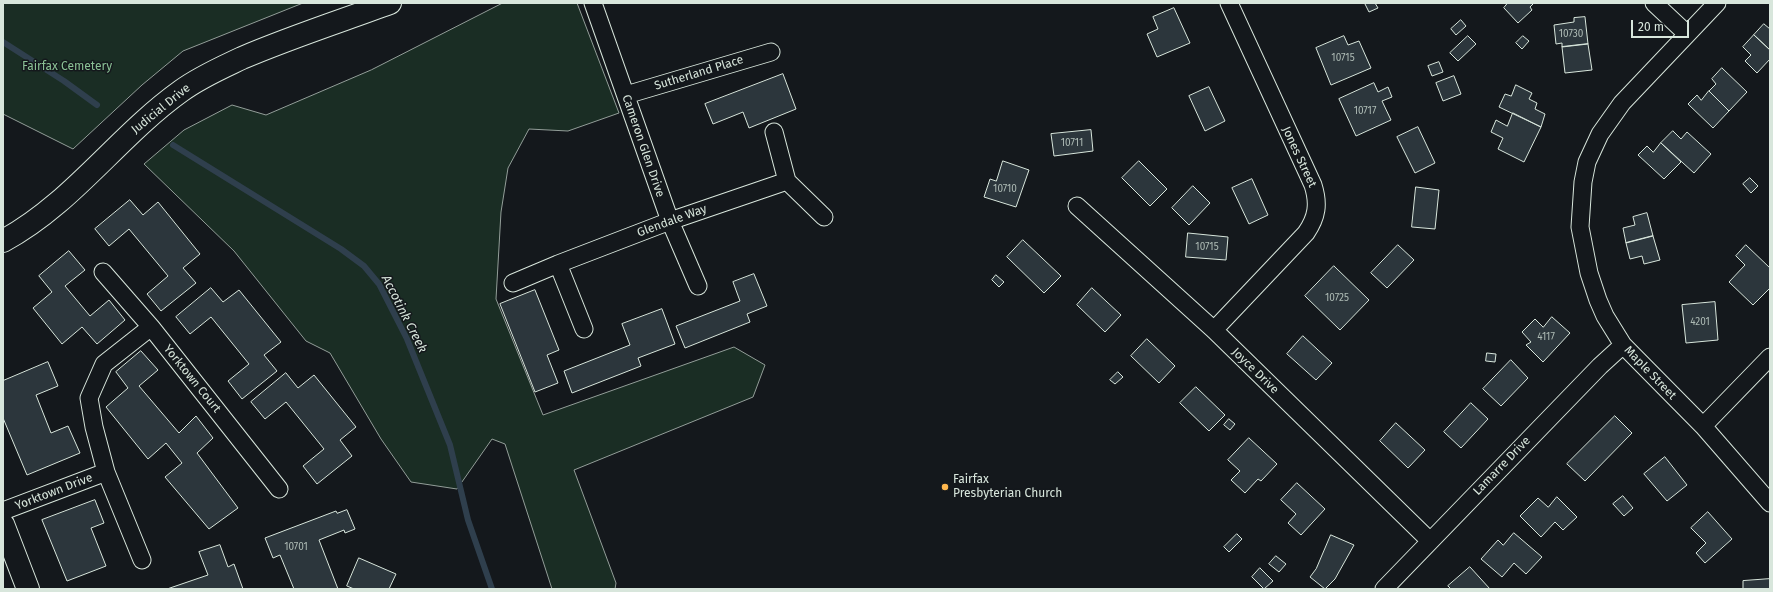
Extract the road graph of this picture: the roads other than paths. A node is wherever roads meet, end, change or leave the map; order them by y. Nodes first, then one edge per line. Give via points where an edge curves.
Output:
1 (390, 3) edge
2 (593, 3) edge
3 (1229, 3) edge
4 (1654, 3) edge
5 (1717, 3) edge
6 (1687, 34) junction
7 (771, 52) dead end
8 (626, 95) junction
9 (774, 132) dead end
10 (787, 180) junction
11 (1077, 206) dead end
12 (824, 217) dead end
13 (670, 221) junction
14 (3, 241) edge
15 (558, 264) junction
16 (104, 272) dead end
17 (513, 283) dead end
18 (698, 286) dead end
19 (151, 327) junction
20 (584, 329) dead end
21 (1214, 330) junction
22 (1623, 345) junction
23 (1770, 357) edge
24 (1703, 426) junction
25 (106, 472) junction
26 (279, 488) dead end
27 (1770, 504) edge
28 (3, 511) edge
29 (3, 524) edge
30 (1429, 540) junction
31 (142, 560) dead end
32 (28, 589) edge
33 (1384, 589) edge

1 - 14 street, Judicial Drive via 272,46 211,72 155,111 57,203 30,225
2 - 8 street, Cameron Glen Drive
3 - 21 street, Jones Street via 1318,199 1312,224 1306,233
4 - 6 street
5 - 6 street, Maple Street
6 - 22 street, Maple Street via 1609,119 1587,162 1580,226 1588,273 1605,316
7 - 8 street, Sutherland Place
8 - 13 street, Cameron Glen Drive
9 - 10 street
10 - 12 street
10 - 13 street, Glendale Way
11 - 21 street, Joyce Drive
13 - 15 street, Glendale Way
13 - 18 street, Cameron Glen Drive
15 - 17 street, Glendale Way
15 - 20 street
16 - 19 street, Yorktown Court
19 - 25 street, Yorktown Drive via 104,364 89,398
19 - 26 street, Yorktown Court
21 - 30 street, Joyce Drive
22 - 24 street, Maple Street
22 - 30 street, Lamarre Drive
23 - 24 street
24 - 27 street, Maple Street
25 - 28 street, Yorktown Drive
25 - 31 street, Yorktown Drive
29 - 32 street
30 - 33 street, Lamarre Drive

